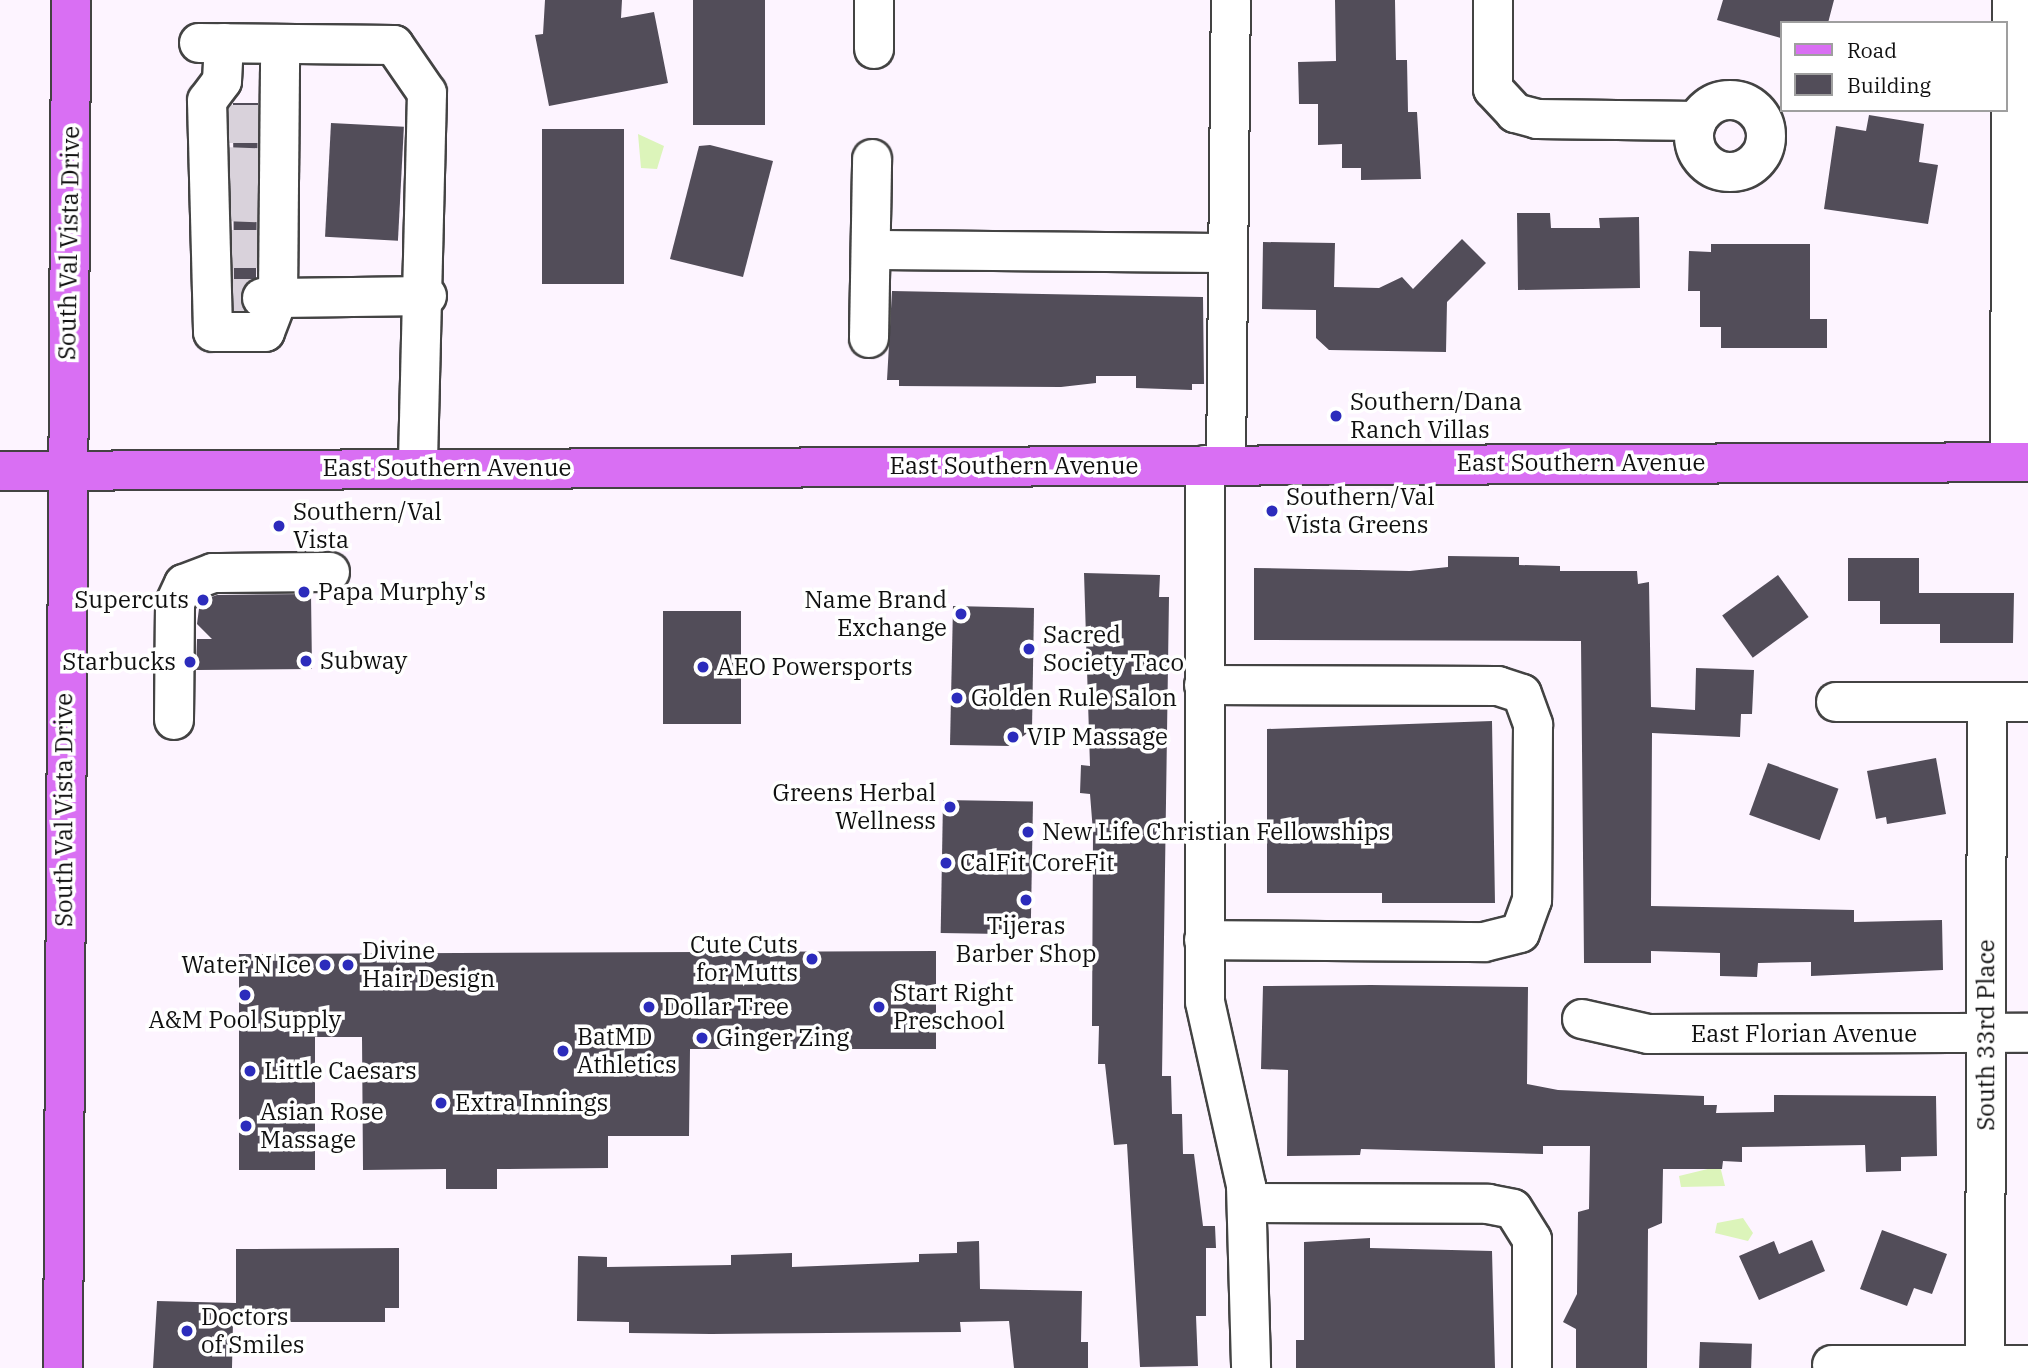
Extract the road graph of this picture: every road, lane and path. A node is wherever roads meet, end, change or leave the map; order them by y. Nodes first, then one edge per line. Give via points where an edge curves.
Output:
1 (71, 0) edge
2 (874, 0) edge
3 (1231, 0) edge
4 (1493, 0) edge
5 (2017, 16) edge
6 (280, 44) junction
7 (874, 49) dead end
8 (1697, 121) dead end
9 (243, 124) junction
10 (872, 159) dead end
11 (242, 184) junction
12 (871, 250) junction
13 (1228, 253) junction
14 (427, 296) junction
15 (270, 298) junction
16 (869, 338) dead end
17 (2019, 462) edge
18 (1215, 465) junction
19 (418, 468) junction
20 (66, 470) junction
21 (0, 471) edge
22 (330, 572) dead end
23 (1204, 685) junction
24 (1836, 702) dead end
25 (1987, 702) junction
26 (2028, 702) edge
27 (174, 720) dead end
28 (1204, 940) junction
29 (1582, 1019) dead end
30 (1985, 1034) junction
31 (2028, 1034) edge
32 (1248, 1203) junction
33 (2028, 1365) edge
34 (1832, 1366) dead end
35 (1985, 1367) edge
36 (63, 1368) edge
37 (1251, 1368) edge
38 (1532, 1368) edge

1 - 20 main road, South Val Vista Drive
2 - 7 street
3 - 13 street
4 - 8 street via 1492,78 1506,106 1537,119
5 - 17 street
6 - 9 street
6 - 9 street via 211,43 222,81 207,101
6 - 14 street via 394,45 427,93
9 - 11 street
9 - 11 street
10 - 12 street
11 - 15 street via 270,249
11 - 15 street via 215,249 213,332 265,332
12 - 13 street
12 - 16 street
13 - 18 street
14 - 15 street
14 - 19 street
17 - 18 main road, East Southern Avenue
18 - 19 main road, East Southern Avenue
18 - 23 street
19 - 20 main road, East Southern Avenue
20 - 21 main road, East Southern Avenue
20 - 36 main road, South Val Vista Drive
22 - 27 street via 213,573 184,584 175,603
23 - 28 street
23 - 28 street via 1498,685 1522,694 1533,725 1532,900 1520,933 1484,942
24 - 25 street
25 - 26 street
25 - 30 street, South 33rd Place
28 - 32 street via 1207,1028
29 - 30 street, East Florian Avenue via 1648,1034
30 - 31 street, East Florian Avenue
30 - 35 street, South 33rd Place
32 - 37 street
32 - 38 street via 1488,1204 1513,1209 1532,1240
33 - 35 street
34 - 35 street

